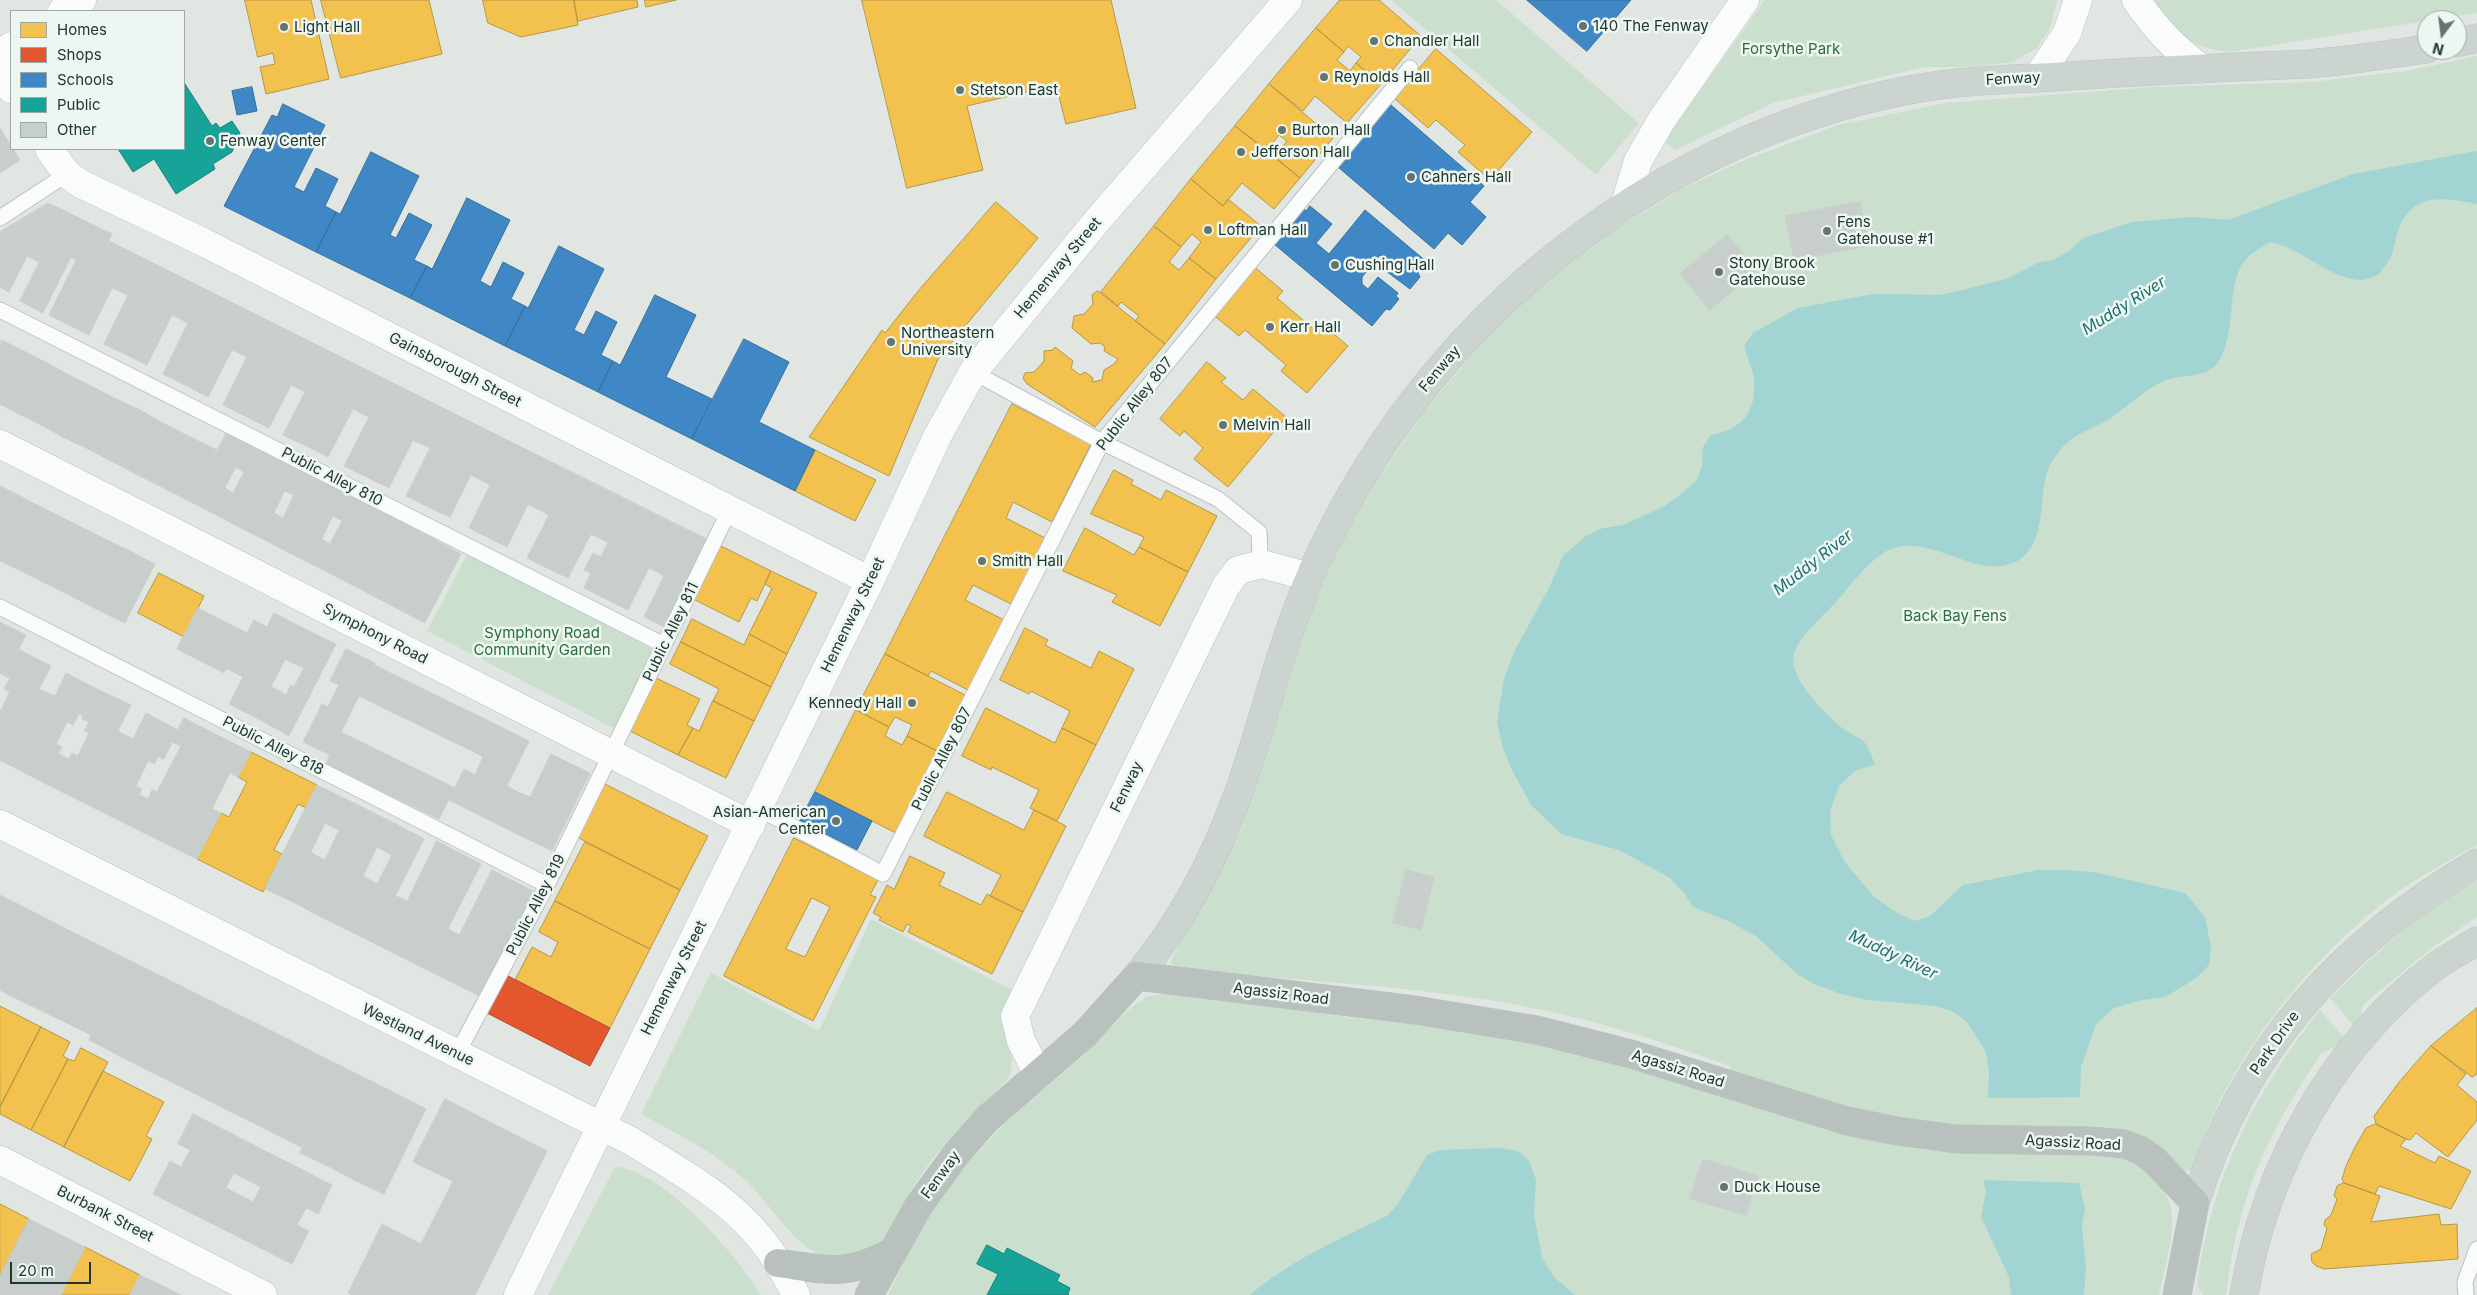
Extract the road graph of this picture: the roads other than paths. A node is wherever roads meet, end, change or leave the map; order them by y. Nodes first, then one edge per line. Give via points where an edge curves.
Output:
1 (82, 0) edge
2 (1288, 0) edge
3 (1745, 0) edge
4 (2078, 0) edge
5 (2136, 0) edge
6 (64, 10) edge
7 (2417, 50) edge
8 (1410, 68) dead end
9 (2202, 69) junction
10 (0, 70) edge
11 (2037, 78) junction
12 (10, 87) edge
13 (49, 150) edge
14 (67, 174) junction
15 (1624, 207) junction
16 (0, 218) edge
17 (0, 310) edge
18 (973, 372) junction
19 (1102, 442) junction
20 (0, 444) edge
21 (730, 509) junction
22 (1257, 566) junction
23 (1310, 577) junction
24 (870, 581) junction
25 (0, 607) edge
26 (664, 645) junction
27 (611, 754) junction
28 (755, 817) junction
29 (0, 824) edge
30 (2477, 863) edge
31 (547, 885) junction
32 (2477, 942) edge
33 (1137, 976) junction
34 (457, 1054) junction
35 (1038, 1074) junction
36 (602, 1124) junction
37 (0, 1160) edge
38 (2195, 1203) junction
39 (2477, 1249) edge
40 (892, 1252) junction
41 (778, 1263) junction
42 (263, 1295) edge
43 (518, 1295) edge
44 (796, 1295) edge
45 (869, 1295) edge
46 (2177, 1295) edge
47 (2244, 1295) edge
48 (2466, 1295) edge

1 - 6 street
2 - 18 street, Hemenway Street via 1096,222
3 - 15 street via 1656,129 1638,161
4 - 11 street via 2067,33
5 - 9 street via 2174,48
7 - 9 main road, Fenway via 2348,60
8 - 19 lane, Public Alley 807
9 - 11 main road, Fenway
10 - 12 street
11 - 15 main road, Fenway via 1917,88 1816,115 1696,165
13 - 14 street, Gainsborough Street
14 - 16 lane
14 - 21 street, Gainsborough Street via 100,194
15 - 23 main road, Fenway via 1517,287 1438,369 1362,476
17 - 26 lane, Public Alley 810
18 - 19 lane
18 - 24 street, Hemenway Street via 938,435
19 - 22 lane via 1218,499 1258,532 1260,556
19 - 28 lane, Public Alley 807 via 883,874
20 - 27 street, Symphony Road
21 - 24 street, Gainsborough Street
21 - 26 lane, Public Alley 811
22 - 23 street, Fenway via 1262,564
22 - 35 street, Fenway via 1238,570 1226,586 1015,1016 1021,1041
23 - 33 main road, Fenway via 1217,848 1174,924
24 - 28 street, Hemenway Street
25 - 31 lane, Public Alley 818
26 - 27 lane, Public Alley 811
27 - 28 street, Symphony Road
27 - 31 lane, Public Alley 819
28 - 36 street, Hemenway Street
29 - 34 street, Westland Avenue
30 - 38 main road, Park Drive via 2417,900 2379,929 2313,993 2283,1030 2243,1091 2210,1160
31 - 34 lane, Public Alley 819
32 - 47 main road via 2435,967 2400,998 2358,1041 2333,1077 2280,1172 2260,1222
33 - 35 highway, Fenway via 1085,1034
33 - 38 highway, Agassiz Road via 1434,1013 1537,1030 1878,1128 1956,1139 2124,1144 2154,1160
34 - 36 street, Westland Avenue
35 - 40 highway, Fenway via 956,1153 927,1192
36 - 41 street, Westland Avenue via 713,1192 752,1228
36 - 43 street, Hemenway Street
37 - 42 street, Burbank Street
38 - 46 highway, Park Drive
39 - 48 lane via 2465,1282
40 - 41 highway via 869,1264 847,1270
40 - 45 highway, Fenway
41 - 44 street, Westland Avenue

